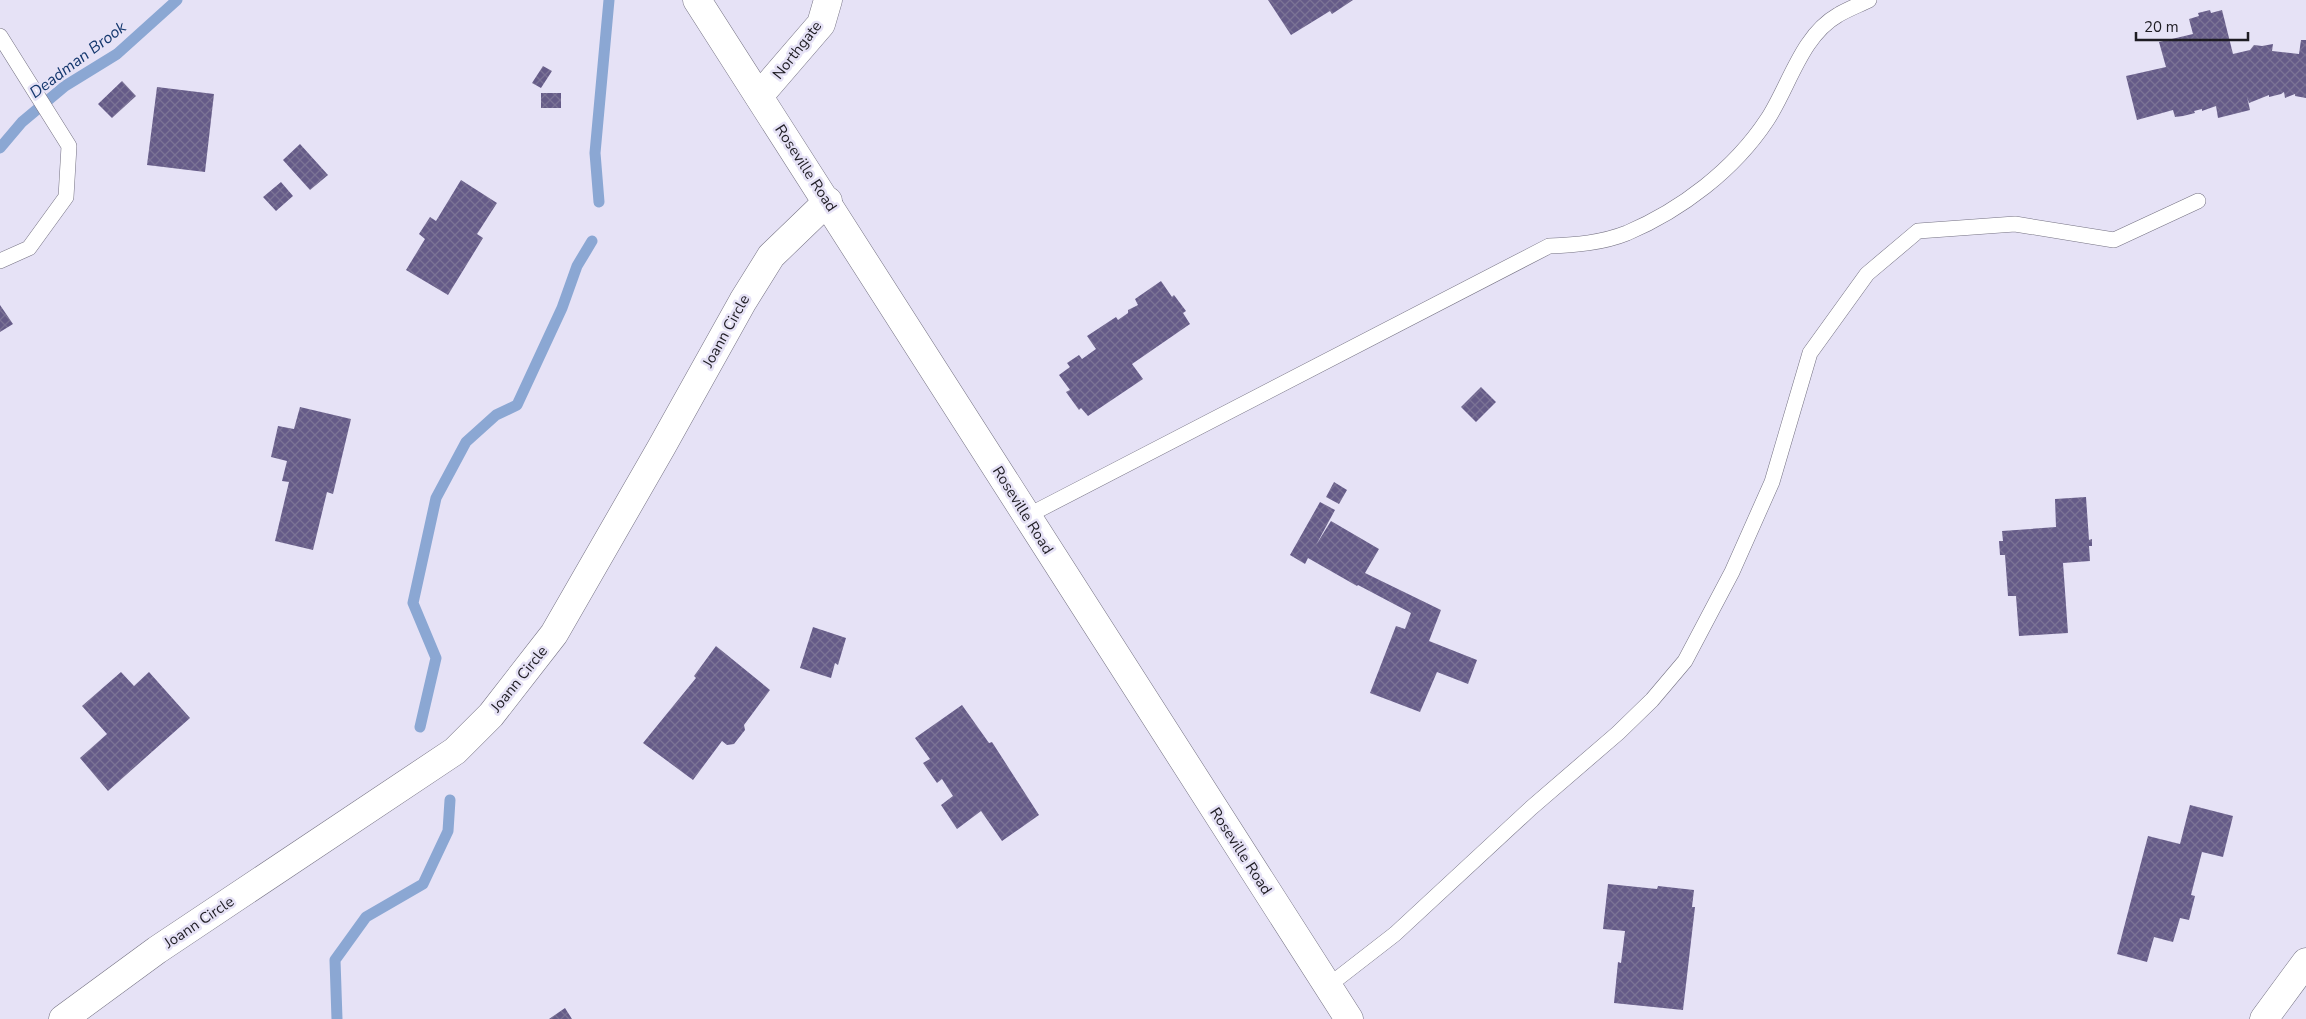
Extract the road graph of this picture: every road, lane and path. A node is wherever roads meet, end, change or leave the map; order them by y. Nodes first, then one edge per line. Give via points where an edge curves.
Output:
1 (697, 0) edge
2 (828, 0) edge
3 (1869, 0) edge
4 (0, 36) edge
5 (760, 96) junction
6 (828, 201) junction
7 (2198, 201) dead end
8 (0, 261) edge
9 (1027, 516) junction
10 (2306, 962) edge
11 (1328, 986) junction
12 (63, 1019) edge
13 (1349, 1019) edge
14 (2264, 1019) edge

1 - 5 street, Roseville Road
2 - 5 street, Northgate via 820,24
3 - 9 lane via 1836,15 1814,38 1792,70 1768,119 1747,147 1695,195 1626,233 1578,245 1549,246
4 - 8 lane via 69,146 66,197 29,248
5 - 6 street, Roseville Road
6 - 9 street, Roseville Road
6 - 12 street, Joann Circle via 771,256 554,634 490,715 455,751 157,950
7 - 11 lane via 2114,240 2014,224 1918,231 1867,274 1810,354 1772,482 1732,572 1685,661 1618,733 1531,808 1395,934
9 - 11 street, Roseville Road
10 - 14 street
11 - 13 street, Roseville Road

